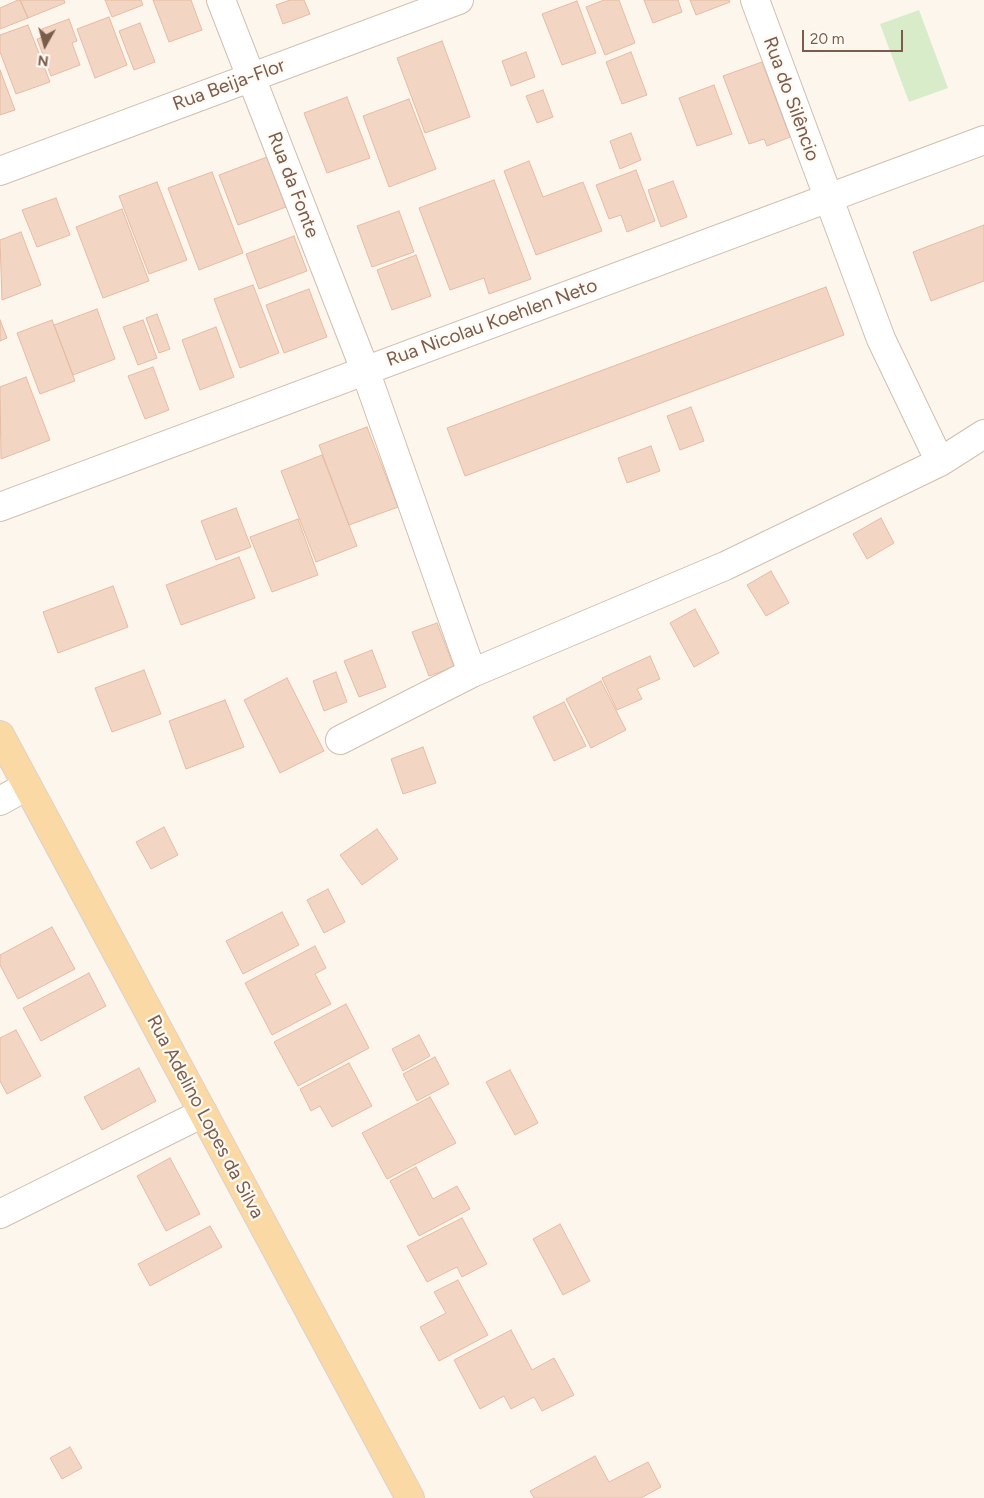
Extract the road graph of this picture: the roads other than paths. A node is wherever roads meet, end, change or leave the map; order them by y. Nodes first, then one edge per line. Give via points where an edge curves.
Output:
1 (221, 0) edge
2 (459, 0) edge
3 (755, 0) edge
4 (251, 77) junction
5 (984, 140) edge
6 (0, 171) edge
7 (827, 198) junction
8 (365, 370) junction
9 (984, 434) edge
10 (940, 462) junction
11 (0, 507) edge
12 (472, 673) junction
13 (0, 735) edge
14 (340, 740) dead end
15 (27, 786) junction
16 (0, 801) edge
17 (203, 1113) junction
18 (0, 1214) edge
19 (405, 1496) edge

1 - 4 street, Rua da Fonte
2 - 4 street, Rua Beija-Flor
3 - 7 street, Rua do Silêncio
4 - 6 street, Rua Beija-Flor
4 - 8 street, Rua da Fonte
5 - 7 street, Rua Nicolau Koehlen Neto
7 - 8 street, Rua Nicolau Koehlen Neto
7 - 10 street, Rua do Silêncio via 881,339
8 - 11 street, Rua Nicolau Koehlen Neto
8 - 12 street, Rua da Fonte
9 - 10 street
10 - 12 street via 726,566
12 - 14 street
13 - 15 main road, Rua Adelino Lopes da Silva
15 - 16 street
15 - 17 main road, Rua Adelino Lopes da Silva
17 - 18 street
17 - 19 main road, Rua Adelino Lopes da Silva

